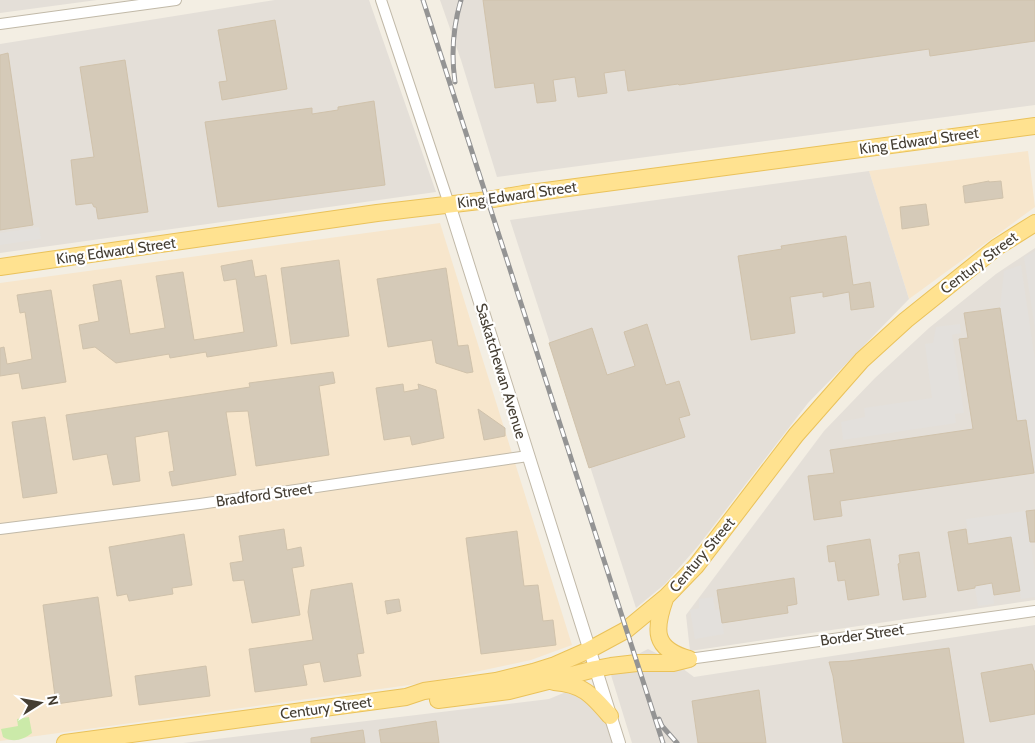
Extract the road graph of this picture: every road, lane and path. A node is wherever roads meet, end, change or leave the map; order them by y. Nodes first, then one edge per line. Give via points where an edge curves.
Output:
1 (176, 0) edge
2 (381, 0) edge
3 (0, 24) edge
4 (1035, 126) edge
5 (1017, 128) junction
6 (1035, 141) edge
7 (449, 204) junction
8 (1035, 224) edge
9 (0, 267) edge
10 (528, 456) junction
11 (0, 529) edge
12 (666, 597) junction
13 (1035, 611) edge
14 (589, 650) junction
15 (689, 659) junction
16 (595, 669) junction
17 (547, 682) junction
18 (406, 697) junction
19 (610, 716) junction
20 (65, 743) edge
21 (619, 743) edge

1 - 3 street
2 - 7 street, Saskatchewan Avenue
4 - 5 main road, King Edward Street
5 - 6 main road
5 - 7 main road, King Edward Street
7 - 9 main road, King Edward Street
7 - 10 street, Saskatchewan Avenue
8 - 12 main road, Century Street via 997,247 862,360 796,436 696,566
10 - 11 street, Bradford Street via 200,504
10 - 14 street, Saskatchewan Avenue
12 - 14 main road, Century Street via 626,630
12 - 15 main road via 659,619 660,639 670,652
13 - 15 street, Border Street
14 - 16 street, Saskatchewan Avenue
14 - 18 main road, Century Street via 521,675 424,691
15 - 16 main road
16 - 17 main road
16 - 19 street, Saskatchewan Avenue
17 - 18 main road via 448,699
17 - 19 main road via 581,688
18 - 20 main road, Century Street
19 - 21 street, Saskatchewan Avenue

